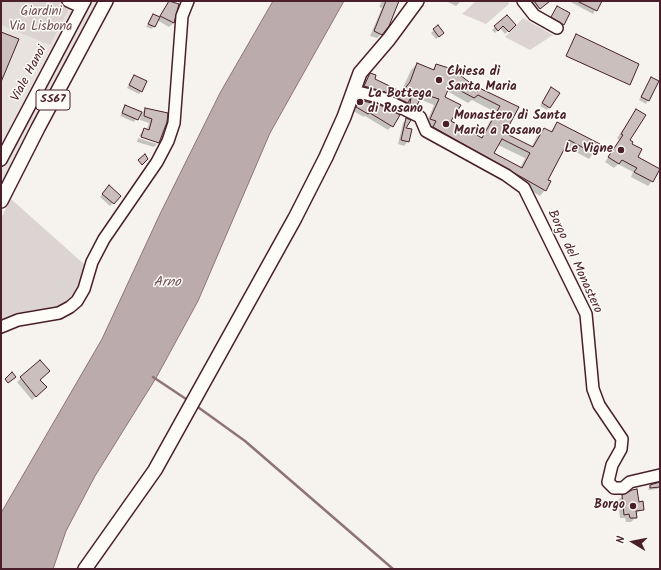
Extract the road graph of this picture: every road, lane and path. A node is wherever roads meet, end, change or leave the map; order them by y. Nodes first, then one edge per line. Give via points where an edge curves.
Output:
1 (68, 1) edge
2 (106, 1) edge
3 (188, 1) edge
4 (417, 1) edge
5 (523, 1) edge
6 (83, 4) edge
7 (557, 28) dead end
8 (354, 91) junction
9 (1, 160) edge
10 (1, 201) edge
11 (1, 327) edge
12 (660, 475) edge
13 (85, 569) edge

1 - 6 street
2 - 10 main road, SS67
3 - 11 street via 182,16 174,123 158,162 104,238 77,301 59,313 18,320
4 - 8 main road via 389,40 362,70
5 - 7 street via 534,15
6 - 9 street, Viale Hanoi
8 - 12 street, Borgo del Monastero via 382,98 420,117 426,131 506,175 524,188 586,314 593,389 599,405 622,439 621,449 612,465 608,482 614,488 623,488 630,482
8 - 13 main road via 326,157 295,218 166,449

